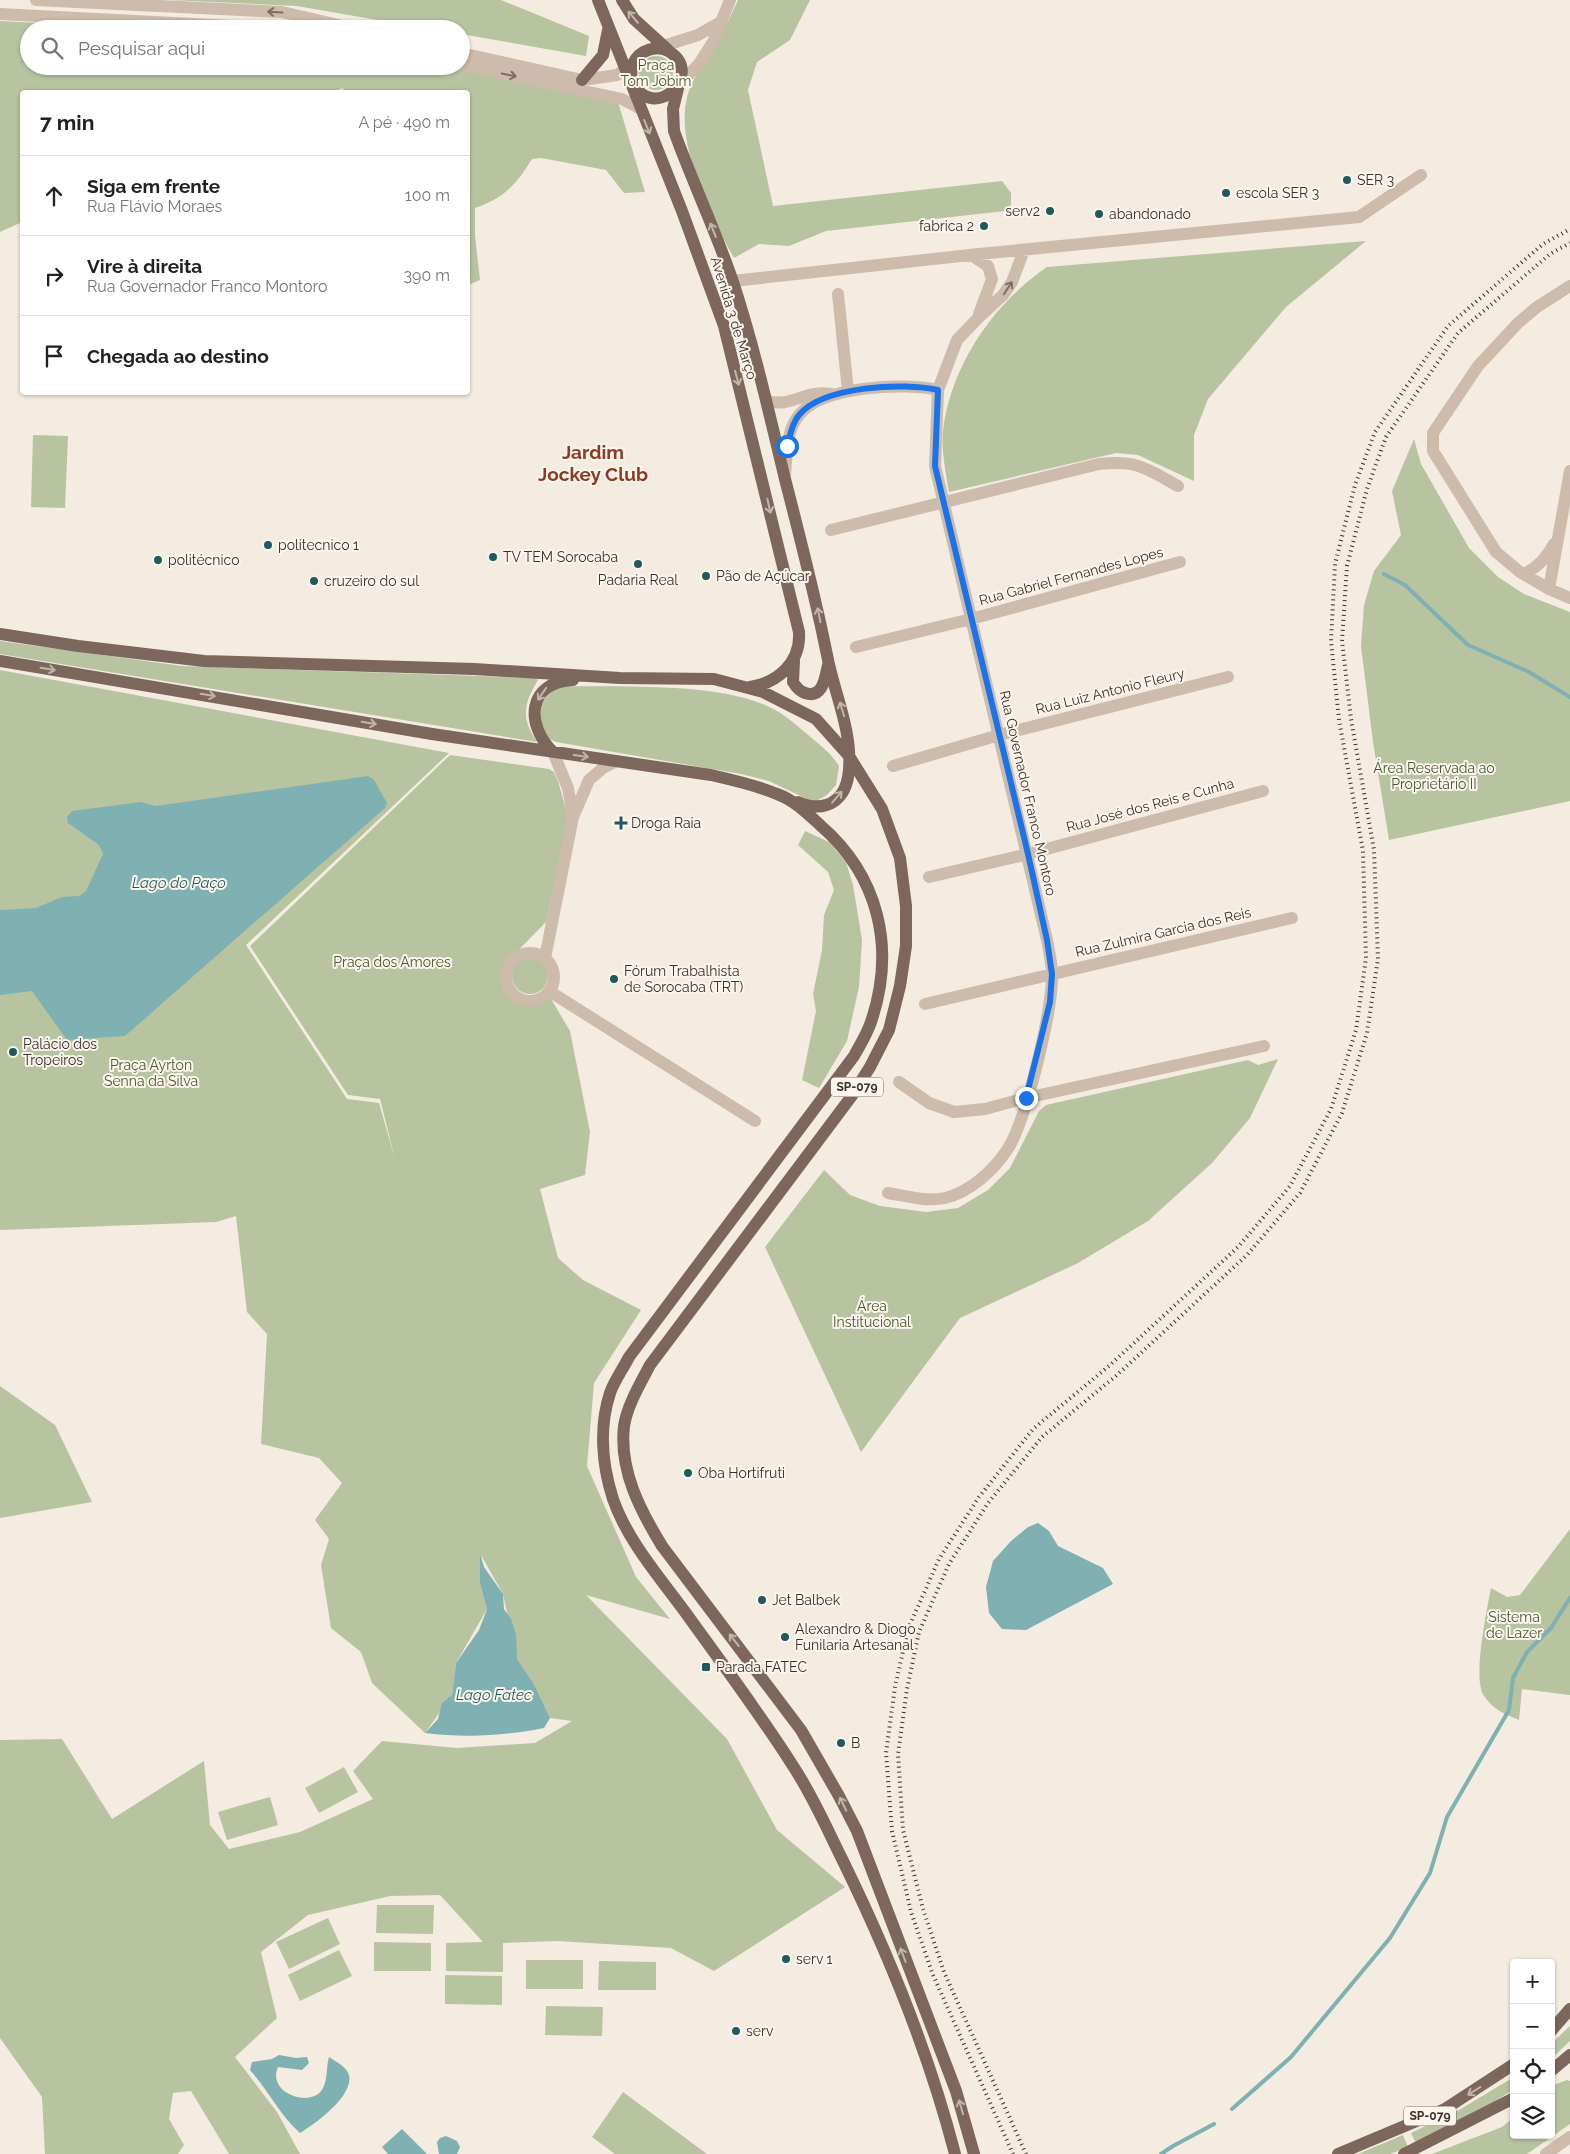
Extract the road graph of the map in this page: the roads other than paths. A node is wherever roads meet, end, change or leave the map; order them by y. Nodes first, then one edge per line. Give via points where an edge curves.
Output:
1 (36, 0) edge
2 (598, 0) edge
3 (622, 0) edge
4 (730, 0) edge
5 (0, 14) edge
6 (117, 20) edge
7 (317, 20) edge
8 (721, 22) junction
9 (608, 28) junction
10 (649, 34) junction
11 (681, 41) junction
12 (659, 47) junction
13 (470, 54) edge
14 (470, 67) edge
15 (630, 68) junction
16 (582, 80) junction
17 (679, 84) junction
18 (639, 108) junction
19 (1421, 175) dead end
20 (1024, 250) junction
21 (971, 254) junction
22 (733, 281) junction
23 (1570, 286) edge
24 (838, 294) dead end
25 (979, 317) junction
26 (938, 390) junction
27 (848, 391) junction
28 (831, 394) junction
29 (767, 401) junction
30 (1570, 471) edge
31 (785, 478) junction
32 (1178, 486) dead end
33 (942, 501) junction
34 (830, 530) dead end
35 (1558, 535) junction
36 (1180, 562) dead end
37 (1524, 574) junction
38 (1549, 589) junction
39 (1570, 598) edge
40 (970, 619) junction
41 (0, 634) edge
42 (856, 647) dead end
43 (795, 655) junction
44 (0, 661) edge
45 (828, 663) junction
46 (1228, 677) dead end
47 (620, 678) junction
48 (747, 688) junction
49 (999, 735) junction
50 (553, 752) junction
51 (849, 756) junction
52 (617, 761) junction
53 (894, 766) dead end
54 (1263, 791) dead end
55 (778, 794) junction
56 (573, 817) junction
57 (1028, 854) junction
58 (929, 877) dead end
59 (1292, 918) dead end
60 (545, 958) junction
61 (1052, 974) junction
62 (549, 991) junction
63 (925, 1004) dead end
64 (1264, 1046) dead end
65 (899, 1082) dead end
66 (1026, 1098) junction
67 (755, 1121) dead end
68 (888, 1193) dead end
69 (1570, 2009) edge
70 (1555, 2026) edge
71 (1568, 2061) edge
72 (1510, 2067) edge
73 (1555, 2069) edge
74 (1510, 2100) edge
75 (1570, 2137) edge
76 (955, 2154) edge
77 (974, 2154) edge
78 (1338, 2154) edge
79 (1404, 2154) edge
80 (1546, 2154) edge

7 -> 1 street via 282,12
2 - 9 main road, Avenida 3 de Março
10 -> 3 main road
4 - 8 street
5 - 6 street
8 - 11 street
8 - 17 street via 706,54
9 - 15 main road, Avenida 3 de Março
9 - 16 main road via 603,55
10 - 11 street
10 - 12 main road
11 - 12 street
12 - 15 main road via 641,54
12 - 17 main road via 674,55 681,69
13 - 16 street
14 -> 18 street via 622,99
15 - 16 street via 604,78
15 - 17 main road via 637,89 646,96 664,97
15 - 18 main road, Avenida 3 de Março via 631,86
22 -> 17 main road, Avenida 3 de Março via 674,131 673,109
18 -> 43 main road, Avenida 3 de Março via 682,211 724,326 800,632
19 - 20 street via 1359,217
20 - 21 street
25 -> 20 street, Rua Governador Franco Montoro via 1008,288
21 - 22 street
21 - 25 street, Rua Governador Franco Montoro via 988,266 992,279
22 - 29 main road, Avenida 3 de Março
23 - 37 street via 1537,307 1492,352 1450,404 1433,433 1433,451 1496,552
24 - 27 street
25 - 26 street, Rua Governador Franco Montoro via 957,340
26 - 27 street via 918,385
26 - 33 street, Rua Governador Franco Montoro via 935,466
27 - 28 street
28 - 29 street via 818,392 778,404
28 - 31 street via 800,414 787,446
29 - 31 main road, Avenida 3 de Março
30 - 35 street
45 -> 31 main road, Avenida 3 de Março via 817,603
32 - 33 street via 1148,469 1124,462 1099,464
33 - 34 street
33 - 40 street, Rua Governador Franco Montoro
35 - 37 street via 1547,556
35 - 38 street
36 - 40 street, Rua Gabriel Fernandes Lopes
37 - 38 street
38 - 39 street
40 - 42 street, Rua Gabriel Fernandes Lopes
40 - 49 street, Rua Governador Franco Montoro
41 - 47 main road, SP-079 via 204,661 520,670
43 - 45 main road, Avenida 3 de Março via 793,682 808,694 817,692 822,686
43 - 48 main road, Avenida 3 de Março via 775,680
44 -> 50 main road, SP-079
51 -> 45 main road, Avenida 3 de Março via 844,713
46 - 49 street, Rua Luiz Antonio Fleury
47 - 48 main road, SP-079 via 714,679
47 -> 50 main road via 564,680 552,683 542,692 534,709 535,724
48 - 51 main road, SP-079 via 763,692 816,719
49 - 53 street, Rua Luiz Antonio Fleury
49 - 57 street, Rua Governador Franco Montoro
50 -> 52 main road, SP-079
50 - 56 street via 570,794
55 -> 51 main road via 809,806 820,808 832,804 845,788
77 -> 51 main road, SP-079 via 956,2090 857,1831 840,1796 801,1730 662,1546 645,1518 624,1458 624,1425 650,1365 850,1097 889,1030 906,946 906,906 900,858 882,809
52 - 55 main road, SP-079 via 711,775
52 - 56 street via 589,780
54 - 57 street, Rua José dos Reis e Cunha
55 - 76 main road, SP-079 via 796,804 838,840 859,870 877,910 884,949 871,1023 854,1056 629,1357 610,1392 602,1440 605,1467 614,1501 655,1572 794,1766 812,1797 864,1904 908,2011 936,2087
56 - 60 street
57 - 58 street, Rua José dos Reis e Cunha
57 - 61 street, Rua Governador Franco Montoro
59 - 61 street, Rua Zulmira Garcia dos Reis
60 - 62 street via 554,977
60 - 62 street via 538,954 522,954 509,964 506,980 513,994 527,1001 536,1000
61 - 63 street, Rua Zulmira Garcia dos Reis
61 - 66 street, Rua Governador Franco Montoro via 1050,1002
62 - 67 street
64 - 66 street
65 - 66 street via 929,1103 954,1112 985,1109
66 - 68 street, Rua Governador Franco Montoro via 1008,1149 990,1171 964,1191 944,1198 923,1199
69 - 70 main road
71 - 73 main road
72 -> 78 main road, SP-079 via 1445,2109
74 - 79 main road, SP-079
75 - 80 street

